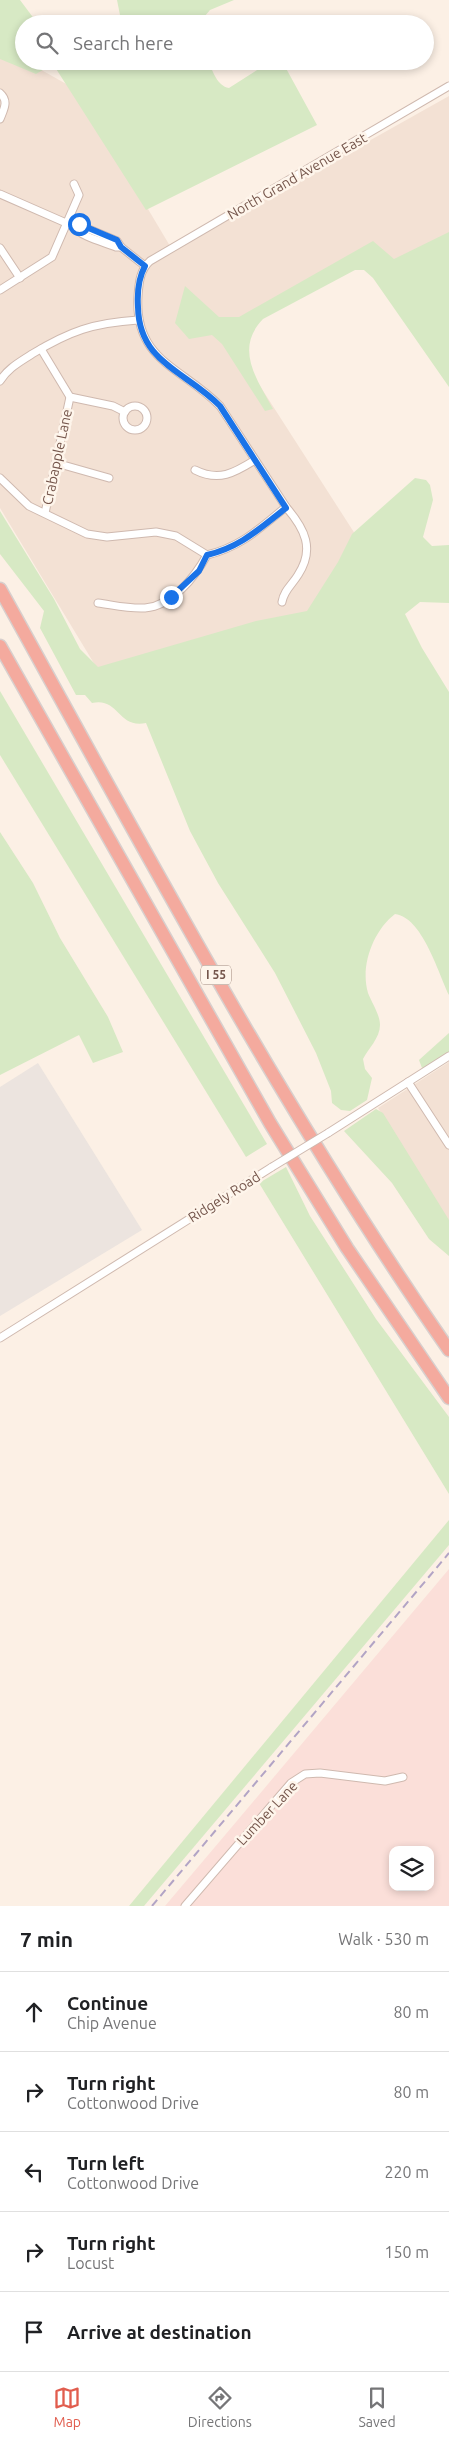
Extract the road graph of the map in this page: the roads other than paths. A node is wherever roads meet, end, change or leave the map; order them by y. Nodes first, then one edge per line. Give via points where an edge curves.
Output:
1 (449, 86) edge
2 (2, 95) edge
3 (0, 119) edge
4 (74, 184) dead end
5 (0, 194) edge
6 (71, 225) junction
7 (0, 248) edge
8 (145, 266) junction
9 (20, 278) junction
10 (0, 290) edge
11 (138, 320) junction
12 (41, 349) junction
13 (0, 381) edge
14 (70, 397) junction
15 (125, 412) dead end
16 (255, 460) junction
17 (56, 463) junction
18 (195, 470) dead end
19 (0, 478) edge
20 (109, 478) dead end
21 (286, 508) junction
22 (45, 513) junction
23 (207, 555) junction
24 (0, 590) edge
25 (282, 602) dead end
26 (98, 603) dead end
27 (0, 646) edge
28 (449, 1056) edge
29 (408, 1082) junction
30 (449, 1145) edge
31 (0, 1338) edge
32 (449, 1350) edge
33 (449, 1398) edge
34 (403, 1777) dead end
35 (185, 1906) edge

1 - 8 street, North Grand Avenue East
2 - 3 street via 5,107
4 - 6 street via 79,196
5 - 6 street
6 - 8 street via 76,230 87,231 121,247
6 - 9 street via 52,257
7 - 9 street
8 - 11 street via 138,285
9 - 10 street
11 - 12 street via 77,330
11 - 16 street via 145,341 154,354 208,393
12 - 13 street via 6,372
12 - 14 street, Crabapple Lane
14 - 15 street via 113,406
14 - 17 street, Crabapple Lane
16 - 18 street via 224,476
16 - 21 street
17 - 20 street
17 - 22 street, Crabapple Lane
19 - 22 street via 29,506
21 - 23 street via 238,544
21 - 25 street via 299,522 308,548 303,566
22 - 23 street via 96,537 156,532 176,536
23 - 26 street via 199,571 157,606 134,608
24 - 32 highway, I 55 via 290,1105 391,1266
27 - 33 highway, I 55 via 270,1123 347,1248
28 - 29 street, Ridgely Road
29 - 30 street
29 - 31 street, Ridgely Road, bridge
34 - 35 street, Lumber Lane via 385,1781 320,1772 305,1774 291,1783

